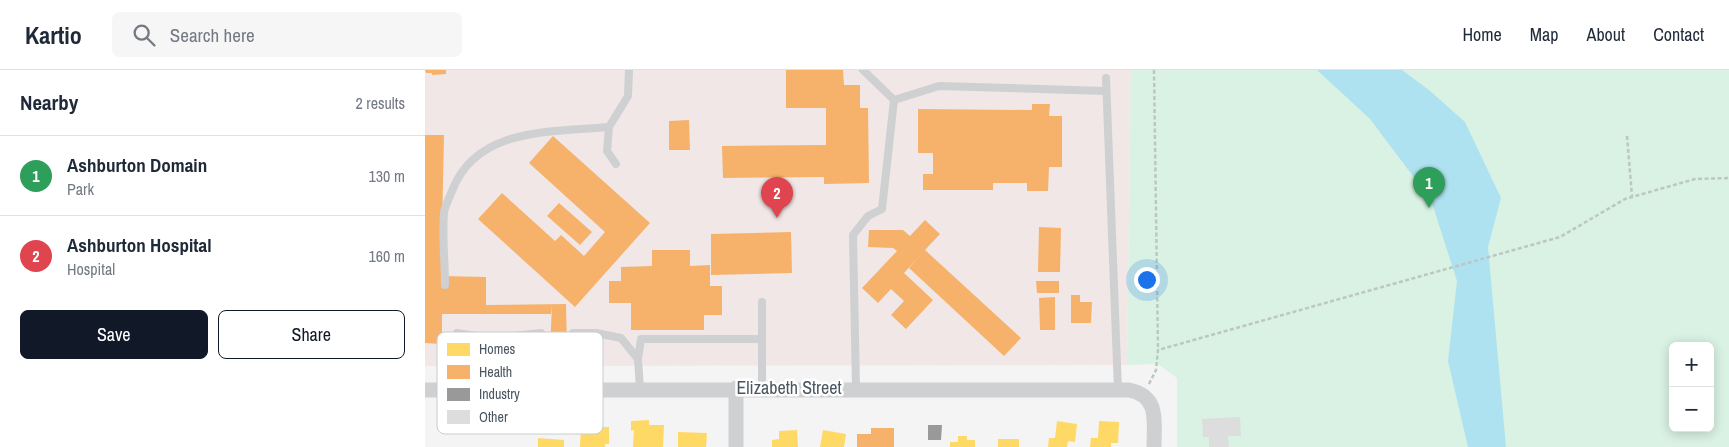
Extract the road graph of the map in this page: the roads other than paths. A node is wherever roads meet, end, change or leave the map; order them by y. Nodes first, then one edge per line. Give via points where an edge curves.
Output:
1 (629, 70) edge
2 (863, 70) edge
3 (1106, 78) dead end
4 (1107, 91) junction
5 (894, 100) junction
6 (609, 127) junction
7 (616, 164) dead end
8 (445, 285) dead end
9 (763, 302) dead end
10 (603, 334) edge
11 (762, 339) junction
12 (639, 359) junction
13 (736, 388) junction
14 (856, 388) junction
15 (603, 389) edge
16 (640, 389) junction
17 (762, 389) junction
18 (1118, 390) junction
19 (736, 447) edge
20 (1154, 447) edge

1 - 6 lane via 628,96
2 - 5 lane
3 - 4 lane
4 - 5 lane via 939,86
4 - 18 lane
5 - 14 lane via 882,208 868,216 853,235
6 - 7 lane via 607,150
6 - 8 lane via 528,133 493,144 470,160 455,181 444,211
9 - 11 lane
10 - 12 lane via 621,338
11 - 12 lane via 641,339
11 - 17 lane
12 - 16 lane
13 - 16 street, Elizabeth Street
13 - 17 street, Elizabeth Street
13 - 19 street
14 - 17 street, Elizabeth Street
14 - 18 street, Elizabeth Street
15 - 16 street, Elizabeth Street
18 - 20 street, Elizabeth Street via 1139,392 1150,400

